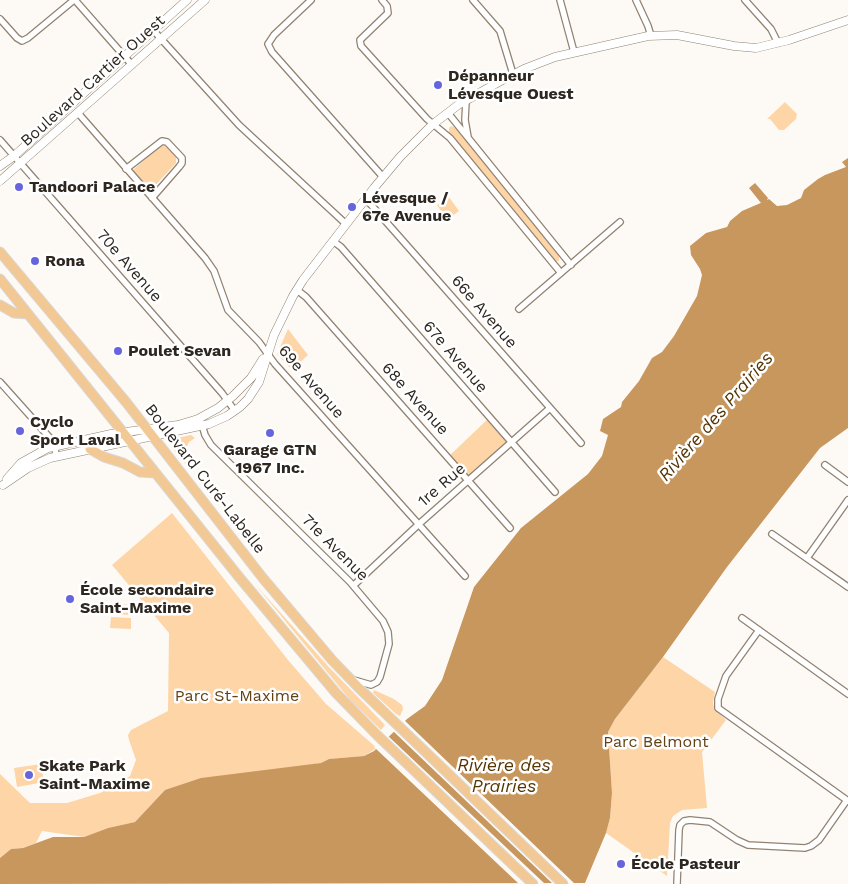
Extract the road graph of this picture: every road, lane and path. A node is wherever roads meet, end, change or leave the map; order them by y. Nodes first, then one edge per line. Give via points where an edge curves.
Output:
1 (74, 0) edge
2 (187, 0) edge
3 (205, 0) edge
4 (311, 0) edge
5 (382, 0) edge
6 (473, 0) edge
7 (560, 0) edge
8 (636, 0) edge
9 (745, 0) edge
10 (0, 19) edge
11 (848, 20) edge
12 (153, 30) junction
13 (651, 36) junction
14 (161, 39) junction
15 (778, 43) junction
16 (574, 52) junction
17 (124, 55) junction
18 (132, 65) junction
19 (513, 74) junction
20 (466, 101) junction
21 (78, 113) junction
22 (448, 113) junction
23 (432, 125) junction
24 (468, 139) junction
25 (0, 140) edge
26 (14, 156) junction
27 (21, 164) junction
28 (0, 166) edge
29 (126, 169) junction
30 (383, 177) junction
31 (0, 181) edge
32 (152, 198) junction
33 (366, 199) junction
34 (620, 222) dead end
35 (346, 224) junction
36 (333, 241) junction
37 (0, 252) edge
38 (570, 265) junction
39 (561, 273) junction
40 (0, 279) edge
41 (297, 290) junction
42 (0, 305) edge
43 (519, 309) dead end
44 (28, 314) junction
45 (267, 353) junction
46 (0, 382) edge
47 (227, 401) junction
48 (550, 408) junction
49 (235, 411) junction
50 (202, 425) junction
51 (122, 432) junction
52 (150, 433) junction
53 (130, 441) junction
54 (511, 443) junction
55 (581, 443) dead end
56 (55, 446) junction
57 (90, 450) junction
58 (56, 457) junction
59 (825, 465) dead end
60 (155, 473) junction
61 (469, 480) junction
62 (848, 482) edge
63 (1, 486) edge
64 (555, 492) dead end
65 (848, 500) edge
66 (419, 524) junction
67 (510, 528) dead end
68 (772, 534) dead end
69 (806, 558) junction
70 (465, 576) dead end
71 (354, 585) junction
72 (848, 587) edge
73 (742, 618) dead end
74 (759, 630) junction
75 (348, 678) junction
76 (848, 694) edge
77 (848, 800) edge
78 (533, 884) edge
79 (563, 884) edge
80 (677, 884) edge

1 - 10 street via 22,40
1 - 17 street
2 - 12 street, Boulevard Cartier Ouest
3 - 14 street, Boulevard Cartier Ouest
4 - 30 street via 268,44
5 - 23 street via 388,13 360,40 361,46
6 - 19 street via 500,31
7 - 16 street
8 - 13 street
9 - 15 street via 771,29
11 - 15 street
12 - 14 street
12 - 17 street, Boulevard Cartier Ouest
13 - 15 street via 677,35 748,47
13 - 16 street
14 - 18 street, Boulevard Cartier Ouest
14 - 35 street via 239,124
16 - 19 street
17 - 18 street
17 - 26 street, Boulevard Cartier Ouest
18 - 21 street, Boulevard Cartier Ouest
19 - 20 street
20 - 22 street
20 - 24 street
21 - 27 street, Boulevard Cartier Ouest
21 - 29 street, 69e Avenue
22 - 23 street
22 - 24 street
23 - 30 street
23 - 39 street via 450,138
24 - 38 street
25 - 26 street, 70e Avenue
26 - 27 street, 70e Avenue
26 - 28 street, Boulevard Cartier Ouest
27 - 31 street, Boulevard Cartier Ouest
27 - 47 street, 70e Avenue
29 - 32 street, 69e Avenue
29 - 32 street via 162,141 182,158 179,167
30 - 33 street
32 - 45 street, 69e Avenue via 205,258 214,271 228,310
33 - 35 street
33 - 48 street, 66e Avenue
34 - 38 street
35 - 36 street
36 - 41 street
36 - 54 street, 67e Avenue
37 - 52 main road, Boulevard Curé-Labelle
38 - 39 street
39 - 43 street
40 - 44 main road, Boulevard Curé-Labelle
41 - 45 street
41 - 61 street, 68e Avenue
42 - 44 main road via 14,313
44 - 51 main road, Boulevard Curé-Labelle
45 - 47 street via 251,378
45 - 49 street via 257,386
45 - 66 street, 69e Avenue
46 - 56 street
47 - 49 street, 70e Avenue
47 - 52 street via 188,423
48 - 54 street, 1re Rue
48 - 55 street, 66e Avenue
49 - 50 street
50 - 52 street
50 - 71 street, 71e Avenue via 211,445
51 - 52 street
51 - 53 main road, Boulevard Curé-Labelle
51 - 56 street
52 - 53 street
52 - 75 main road, Boulevard Curé-Labelle via 301,625
53 - 57 street
53 - 60 main road, Boulevard Curé-Labelle
54 - 61 street, 1re Rue
54 - 64 street, 67e Avenue
56 - 58 street
56 - 63 street via 21,463
57 - 58 street
57 - 60 main road via 140,472
58 - 63 street via 28,468
59 - 62 street
60 - 78 main road, Boulevard Curé-Labelle via 318,672 377,735
61 - 66 street, 1re Rue
61 - 67 street, 68e Avenue
65 - 69 street
66 - 70 street, 69e Avenue
66 - 71 street, 1re Rue
68 - 69 street
69 - 72 street
71 - 75 street, 71e Avenue via 383,621 389,644 382,673 376,683 368,686
73 - 74 street
74 - 76 street
74 - 77 street via 724,679 718,708
75 - 79 main road, Boulevard Curé-Labelle
77 - 80 street via 817,842 805,848 748,845 710,822 684,821 679,830

